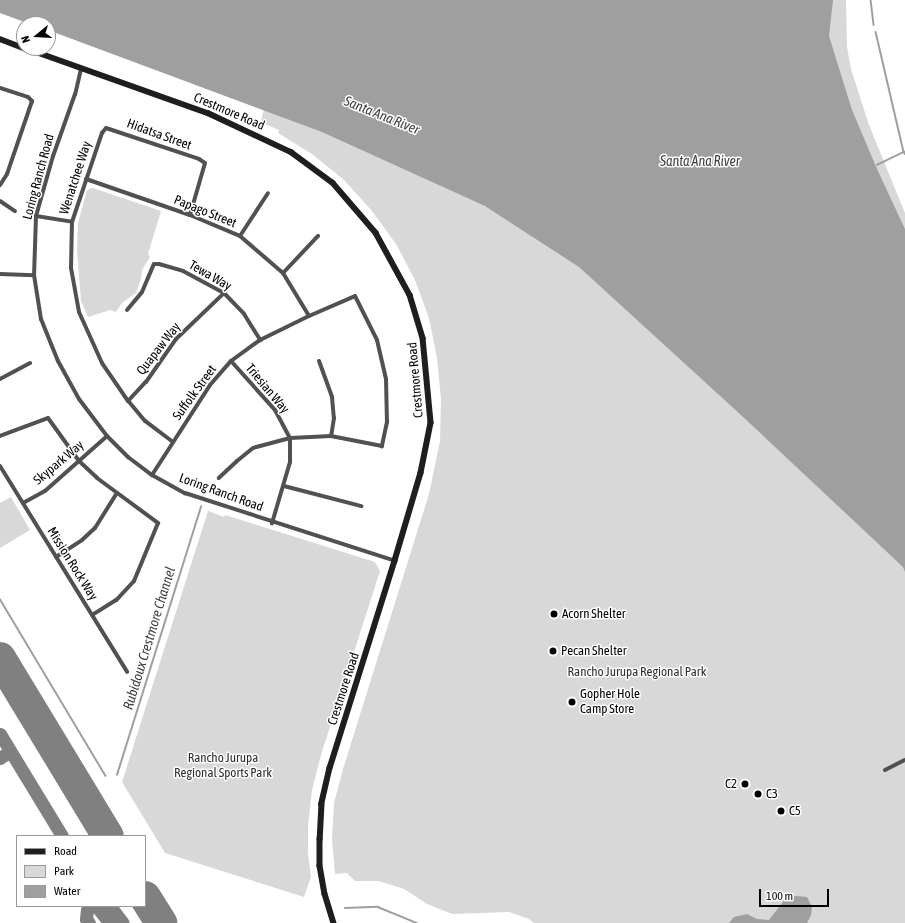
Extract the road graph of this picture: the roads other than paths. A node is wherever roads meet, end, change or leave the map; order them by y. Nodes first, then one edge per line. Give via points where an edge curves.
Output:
1 (0, 39) edge
2 (16, 45) edge
3 (47, 56) edge
4 (81, 68) junction
5 (0, 88) edge
6 (106, 128) joint
7 (86, 179) junction
8 (0, 185) edge
9 (268, 193) dead end
10 (0, 201) edge
11 (15, 211) dead end
12 (190, 215) junction
13 (36, 216) junction
14 (72, 222) junction
15 (240, 236) junction
16 (318, 236) dead end
17 (283, 273) junction
18 (0, 274) edge
19 (34, 276) junction
20 (224, 293) junction
21 (127, 310) dead end
22 (309, 316) junction
23 (260, 340) junction
24 (231, 361) junction
25 (318, 361) dead end
26 (30, 363) dead end
27 (0, 379) edge
28 (128, 401) junction
29 (0, 436) edge
30 (107, 436) junction
31 (331, 436) junction
32 (290, 438) junction
33 (173, 442) junction
34 (79, 460) junction
35 (0, 466) edge
36 (152, 475) junction
37 (219, 478) dead end
38 (284, 486) junction
39 (116, 494) junction
40 (23, 503) junction
41 (361, 506) dead end
42 (272, 523) junction
43 (56, 557) junction
44 (395, 561) junction
45 (92, 615) junction
46 (127, 672) dead end
47 (905, 760) edge
48 (885, 770) dead end
49 (334, 923) edge

1 - 2 street, Crestmore Road
3 - 4 street, Crestmore Road
4 - 13 street, Loring Ranch Road
4 - 44 street, Crestmore Road via 208,113 291,152 333,183 376,233 410,295 423,338 431,422 421,473
5 - 8 street via 28,97 32,102
6 - 7 street, Wenatchee Way via 102,132
6 - 12 street, Hidatsa Street via 205,163
7 - 12 street, Papago Street
7 - 14 street, Wenatchee Way
9 - 15 street
10 - 11 street
12 - 15 street, Papago Street
13 - 14 street
13 - 19 street, Loring Ranch Road
14 - 28 street, Wenatchee Way via 71,268 79,312 102,363
15 - 17 street, Papago Street
16 - 17 street
17 - 22 street, Papago Street
18 - 19 street
19 - 30 street, Loring Ranch Road via 41,319 58,361 79,399
20 - 21 street, Tewa Way via 183,271 154,264 142,292
20 - 23 street, Tewa Way via 244,314
20 - 28 street, Quapaw Way via 176,339 146,382
22 - 23 street, Suffolk Street
22 - 31 street, Suffolk Street via 356,296 377,340 386,379 388,422 382,446
23 - 24 street, Suffolk Street
24 - 32 street, Triesian Way via 275,410
24 - 33 street, Suffolk Street via 210,385
25 - 31 street via 332,397 334,418
26 - 27 street
28 - 33 street, Wenatchee Way via 145,421
29 - 34 street via 48,418
30 - 34 street, Skypark Way
30 - 36 street, Loring Ranch Road via 128,457
31 - 32 street
32 - 37 street via 253,448
32 - 38 street, Triesian Way via 290,462
33 - 36 street, Suffolk Street
34 - 39 street
34 - 40 street, Skypark Way via 45,491
35 - 40 street, Mission Rock Way
36 - 42 street, Loring Ranch Road via 185,493
38 - 41 street
38 - 42 street, Triesian Way
39 - 43 street via 94,528 82,540
39 - 45 street via 158,523 134,581 116,600
40 - 43 street, Mission Rock Way
42 - 44 street, Loring Ranch Road
43 - 45 street, Mission Rock Way
44 - 49 street, Crestmore Road via 330,768 322,804 320,866
45 - 46 street, Mission Rock Way
47 - 48 street

